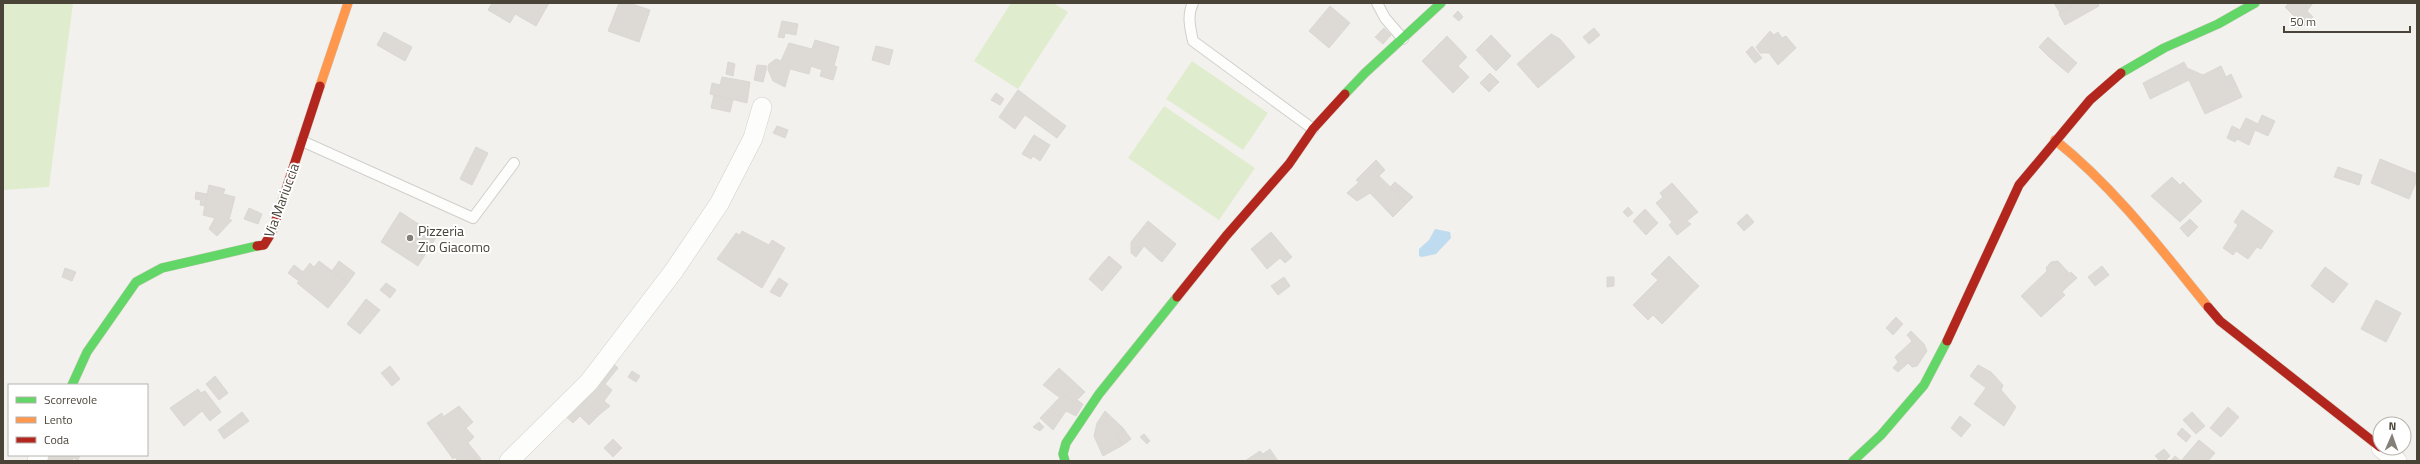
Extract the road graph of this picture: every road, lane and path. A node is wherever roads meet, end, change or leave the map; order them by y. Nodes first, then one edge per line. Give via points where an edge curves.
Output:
1 (348, 3) edge
2 (1193, 3) edge
3 (1377, 3) edge
4 (1441, 3) edge
5 (2255, 3) edge
6 (1403, 39) junction
7 (762, 107) dead end
8 (1313, 129) junction
9 (2055, 140) junction
10 (302, 141) junction
11 (514, 163) dead end
12 (72, 384) edge
13 (2372, 442) edge
14 (509, 461) edge
15 (1065, 461) edge
16 (1853, 461) edge

1 - 10 street, Via Mariuccia
2 - 8 lane via 1190,10 1193,41
3 - 6 lane via 1385,18
4 - 6 street
5 - 9 street via 2124,70 2090,100
6 - 8 street via 1365,73
7 - 14 street via 753,138 719,204 673,272 589,382
8 - 15 street via 1289,164 1226,236 1099,394 1066,443 1063,454
9 - 13 street via 2086,165 2220,321
9 - 16 street via 2020,185 1962,312 1924,385 1881,435
10 - 11 lane via 474,218
10 - 12 street, Via Mariuccia via 272,232 264,245 162,268 136,282 87,352

